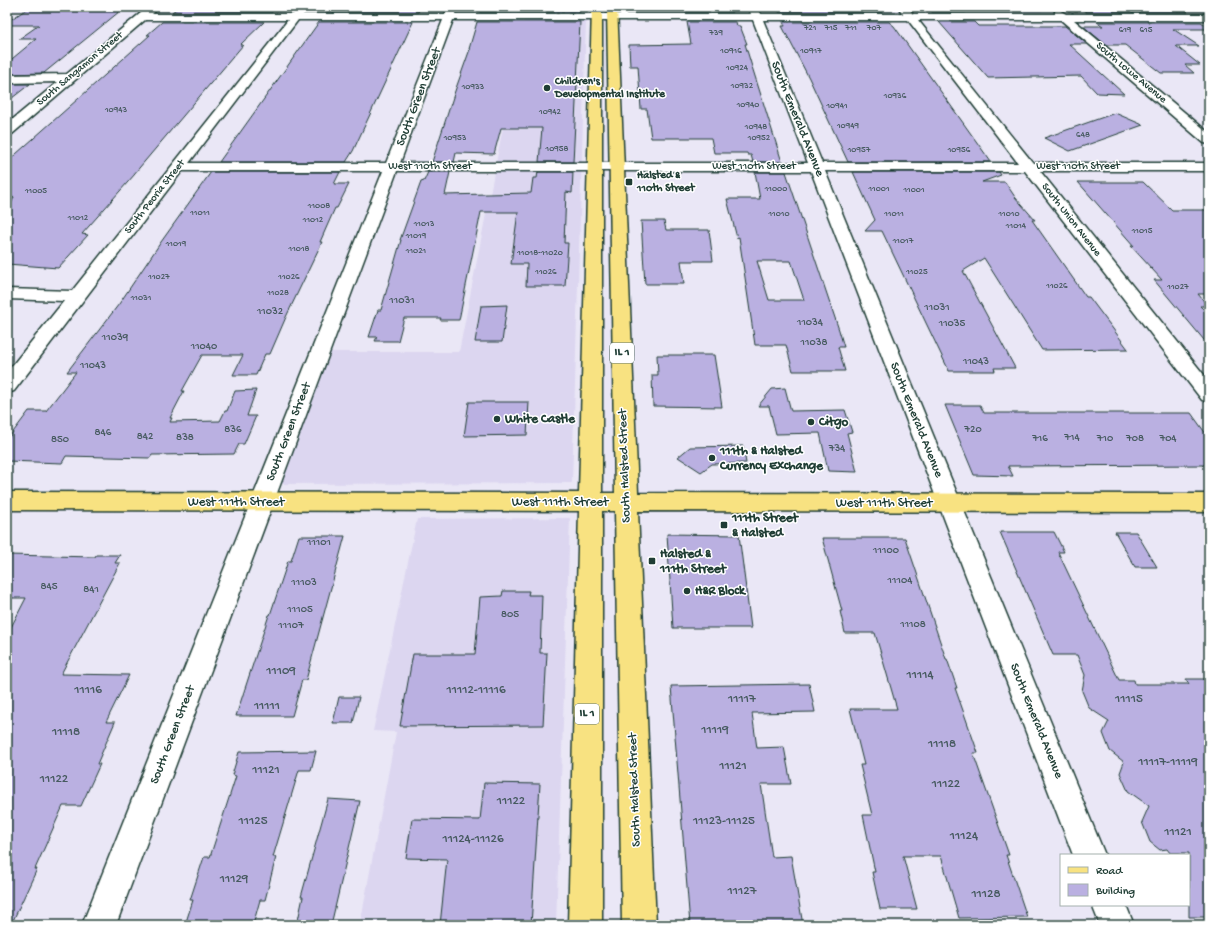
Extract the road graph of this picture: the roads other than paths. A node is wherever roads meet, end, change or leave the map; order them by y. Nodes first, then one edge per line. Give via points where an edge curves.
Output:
1 (154, 7) edge
2 (1052, 7) edge
3 (1202, 7) edge
4 (1209, 11) edge
5 (299, 12) edge
6 (451, 12) edge
7 (597, 12) edge
8 (612, 12) edge
9 (755, 12) edge
10 (907, 12) edge
11 (141, 17) junction
12 (1064, 17) junction
13 (1209, 17) edge
14 (7, 78) edge
15 (70, 78) junction
16 (7, 131) edge
17 (1209, 140) edge
18 (179, 166) junction
19 (595, 166) junction
20 (392, 167) junction
21 (617, 167) junction
22 (816, 167) junction
23 (1029, 167) junction
24 (1209, 167) edge
25 (7, 294) edge
26 (77, 296) junction
27 (7, 386) edge
28 (1209, 395) edge
29 (7, 501) edge
30 (262, 502) junction
31 (590, 502) junction
32 (626, 502) junction
33 (949, 503) junction
34 (1209, 503) edge
35 (1089, 854) edge
36 (1109, 906) edge
37 (99, 925) edge
38 (585, 925) edge
39 (639, 925) edge
40 (1116, 925) edge

1 - 11 street, South Sangamon Street
2 - 12 street, South Lowe Avenue
3 - 4 street
5 - 6 street
5 - 11 street
5 - 18 street, South Peoria Street
6 - 7 street
6 - 20 street, South Green Street
7 - 8 street
7 - 19 main road, IL 1
8 - 9 street
8 - 21 main road, South Halsted Street / IL 1
9 - 10 street
9 - 22 street, South Emerald Avenue
10 - 12 street
10 - 23 street, South Union Avenue
11 - 15 street, South Sangamon Street
12 - 13 street
12 - 17 street, South Lowe Avenue
14 - 15 street
15 - 16 street, South Sangamon Street
18 - 20 street, West 110th Street
18 - 26 street, South Peoria Street
19 - 20 street, West 110th Street
19 - 21 street, West 110th Street
19 - 31 main road, IL 1
20 - 30 street, South Green Street
21 - 22 street, West 110th Street
21 - 32 main road, South Halsted Street / IL 1
22 - 23 street, West 110th Street
22 - 33 street, South Emerald Avenue
23 - 24 street, West 110th Street
23 - 28 street, South Union Avenue
25 - 26 street
26 - 27 street, South Peoria Street
29 - 30 main road, West 111th Street
30 - 31 main road, West 111th Street
30 - 37 street, South Green Street
31 - 32 main road, West 111th Street
31 - 38 main road, IL 1
32 - 33 main road, West 111th Street
32 - 39 main road, South Halsted Street / IL 1
33 - 34 main road, West 111th Street
33 - 35 street, South Emerald Avenue
36 - 40 street

